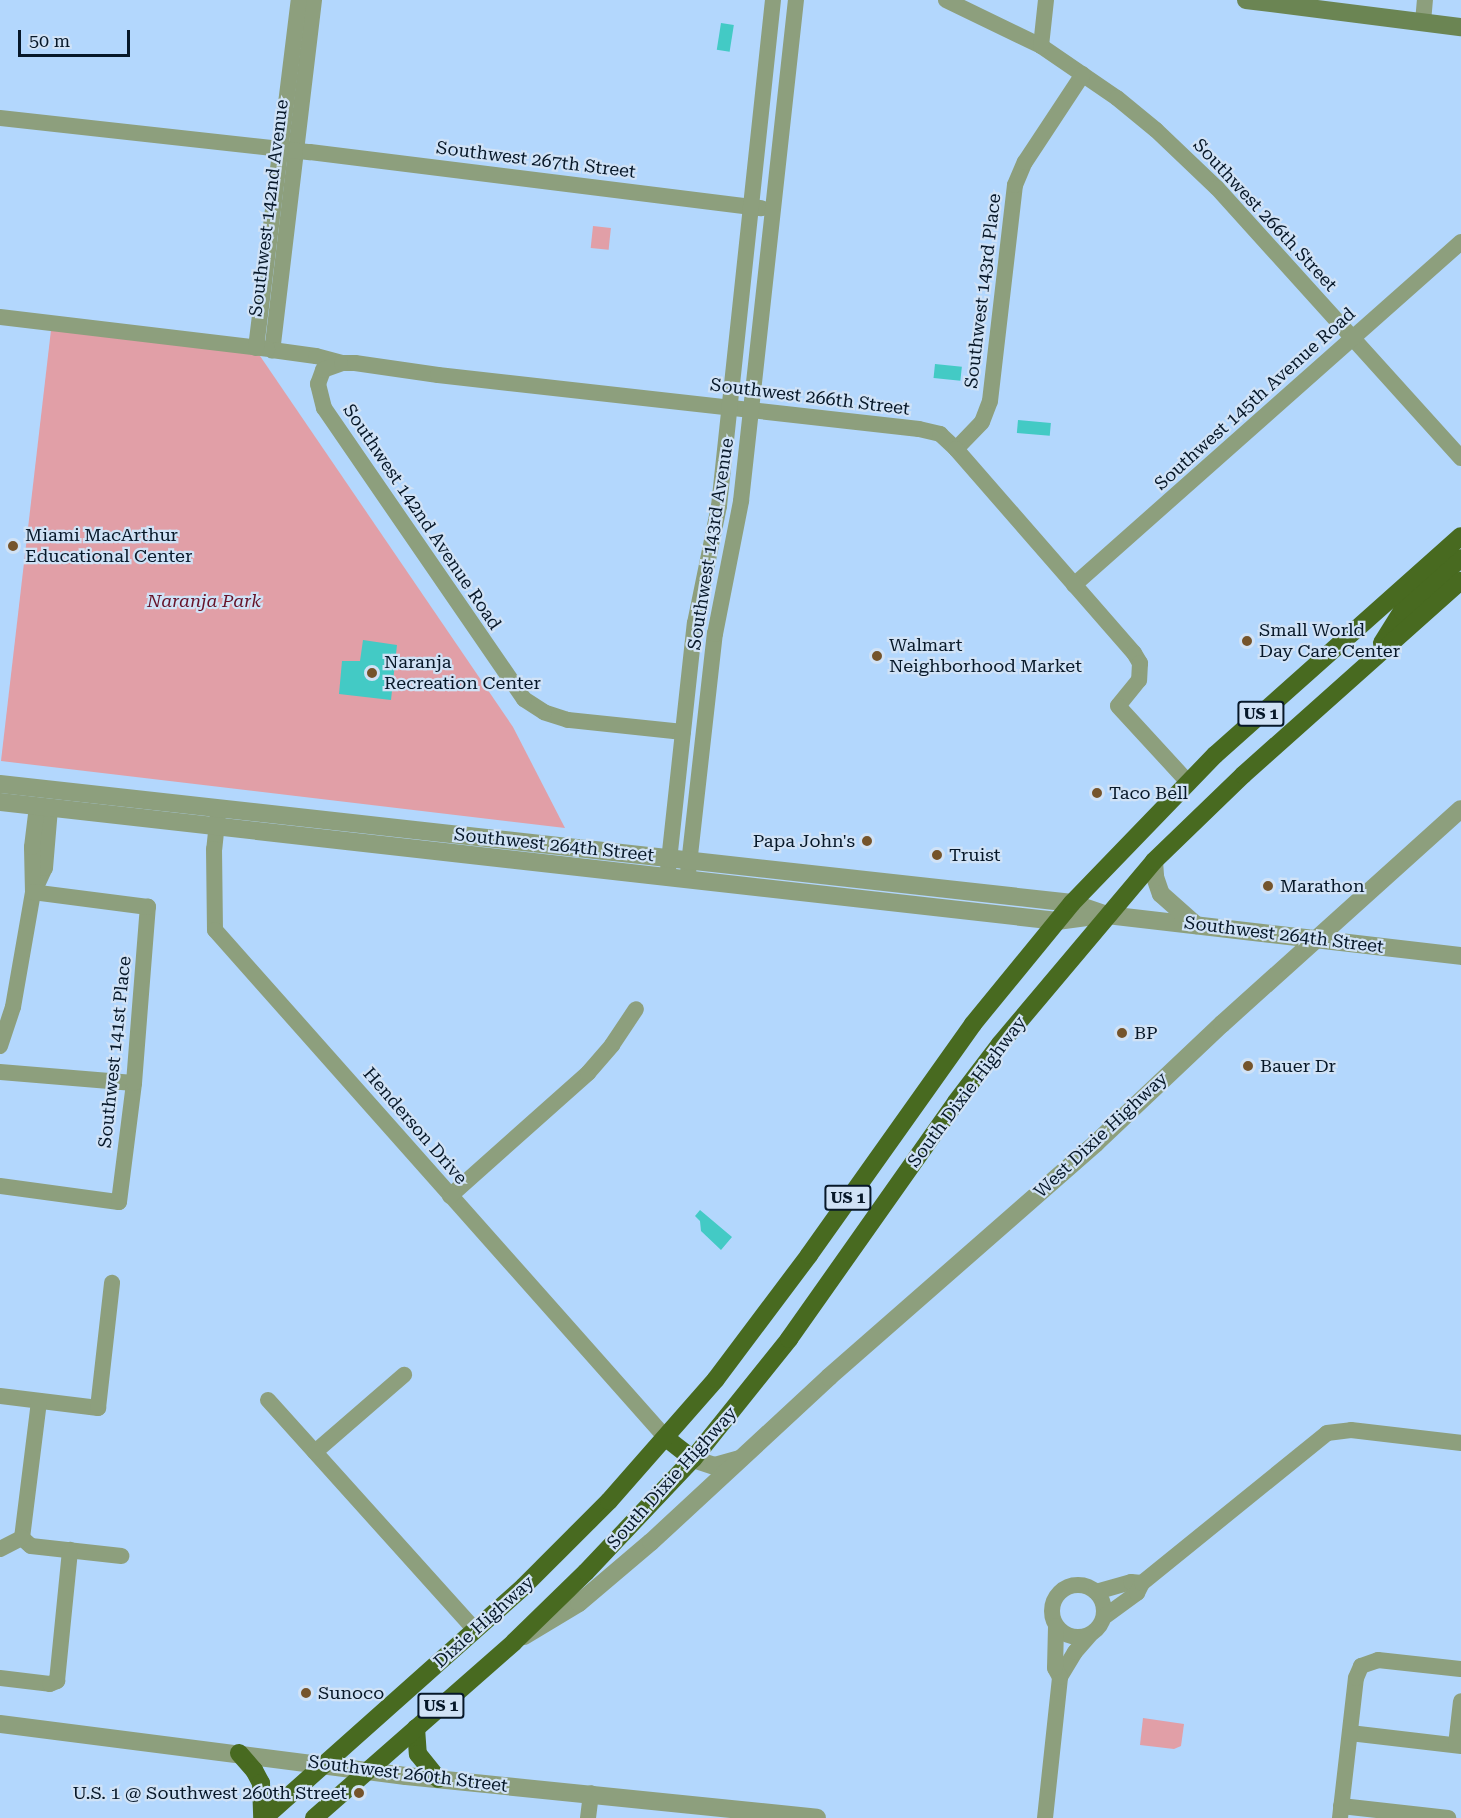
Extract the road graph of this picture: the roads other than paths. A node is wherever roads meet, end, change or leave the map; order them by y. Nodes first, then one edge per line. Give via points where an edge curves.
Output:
1 (298, 0) edge
2 (314, 0) edge
3 (773, 0) edge
4 (796, 0) edge
5 (946, 0) edge
6 (1046, 0) edge
7 (1246, 0) edge
8 (1251, 0) edge
9 (1425, 0) edge
10 (1423, 22) junction
11 (1461, 27) edge
12 (1041, 46) junction
13 (1083, 74) junction
14 (0, 118) edge
15 (287, 150) junction
16 (751, 206) junction
17 (772, 209) junction
18 (1461, 242) edge
19 (0, 317) edge
20 (1352, 338) junction
21 (264, 349) junction
22 (342, 363) junction
23 (323, 370) joint
24 (729, 407) junction
25 (751, 410) junction
26 (956, 449) junction
27 (1461, 459) edge
28 (1461, 536) edge
29 (1461, 558) edge
30 (1461, 580) edge
31 (1074, 585) junction
32 (1372, 659) junction
33 (683, 732) junction
34 (1188, 782) junction
35 (0, 784) edge
36 (0, 802) edge
37 (43, 807) junction
38 (219, 808) junction
39 (1461, 809) edge
40 (216, 827) junction
41 (670, 858) junction
42 (690, 860) junction
43 (1154, 861) junction
44 (668, 877) junction
45 (687, 879) junction
46 (33, 892) junction
47 (1072, 903) junction
48 (1107, 915) junction
49 (1057, 921) junction
50 (1196, 925) junction
51 (1316, 939) junction
52 (1461, 956) edge
53 (636, 1009) dead end
54 (0, 1046) edge
55 (0, 1072) edge
56 (134, 1083) junction
57 (0, 1186) edge
58 (450, 1196) junction
59 (112, 1283) dead end
60 (404, 1375) dead end
61 (0, 1396) edge
62 (268, 1400) dead end
63 (39, 1401) junction
64 (666, 1438) junction
65 (1461, 1443) edge
66 (315, 1452) junction
67 (693, 1459) junction
68 (740, 1460) junction
69 (22, 1538) junction
70 (0, 1549) edge
71 (70, 1550) junction
72 (122, 1556) dead end
73 (1142, 1583) junction
74 (1096, 1592) junction
75 (1104, 1617) junction
76 (1056, 1626) junction
77 (475, 1630) junction
78 (1090, 1635) junction
79 (514, 1642) junction
80 (1461, 1669) edge
81 (1060, 1677) junction
82 (0, 1678) edge
83 (1461, 1701) edge
84 (0, 1724) edge
85 (416, 1728) junction
86 (1350, 1733) junction
87 (1459, 1746) edge
88 (239, 1753) junction
89 (325, 1765) junction
90 (368, 1771) junction
91 (438, 1779) junction
92 (591, 1793) junction
93 (1341, 1812) edge
94 (263, 1818) edge
95 (314, 1818) edge
96 (588, 1818) edge
97 (816, 1818) edge
98 (1045, 1818) edge
99 (1448, 1818) edge

1 - 15 street, Southwest 142nd Avenue
2 - 15 street, Southwest 142nd Avenue
3 - 16 street, Southwest 143rd Avenue
4 - 17 street, Southwest 143rd Avenue
5 - 12 street, Southwest 266th Street
6 - 12 street
7 - 8 main road
8 - 10 main road
9 - 10 street
10 - 11 main road
12 - 13 street, Southwest 266th Street
13 - 20 street, Southwest 266th Street via 1191,162
13 - 26 street, Southwest 143rd Place via 1025,162 1015,184 990,401 982,422
14 - 15 street, Southwest 267th Street
15 - 16 street, Southwest 267th Street
15 - 21 street, Southwest 142nd Avenue
16 - 17 street, Southwest 267th Street
16 - 24 street, Southwest 143rd Avenue
17 - 25 street, Southwest 143rd Avenue
18 - 20 street, Southwest 145th Avenue Road
19 - 21 street
20 - 27 street, Southwest 266th Street
20 - 31 street, Southwest 145th Avenue Road
21 - 22 street
22 - 23 street, Southwest 266th Street
22 - 24 street, Southwest 266th Street
23 - 33 street, Southwest 142nd Avenue Road via 318,384 324,408 514,686 534,707 568,720
24 - 25 street, Southwest 266th Street
24 - 33 street, Southwest 143rd Avenue via 719,506 695,623
25 - 26 street, Southwest 266th Street via 924,430 940,434
25 - 42 street, Southwest 143rd Avenue via 739,512 715,634
26 - 31 street, Southwest 266th Street
28 - 34 highway, South Dixie Highway / US 1
29 - 32 highway via 1402,611
30 - 32 highway, South Dixie Highway / US 1
31 - 34 street, Southwest 266th Street via 1140,663 1139,680 1118,706
32 - 43 highway, South Dixie Highway / US 1
33 - 41 street, Southwest 143rd Avenue
34 - 47 highway, South Dixie Highway / US 1
35 - 38 street, Southwest 264th Street
36 - 37 street, Southwest 264th Street
37 - 40 street, Southwest 264th Street
37 - 46 street via 32,847
38 - 40 street, Henderson Drive
38 - 41 street, Southwest 264th Street
39 - 51 street, West Dixie Highway
40 - 44 street, Southwest 264th Street
40 - 58 street, Henderson Drive via 215,930
41 - 42 street, Southwest 264th Street
41 - 44 street, Southwest 143rd Avenue
42 - 45 street, Southwest 143rd Avenue
42 - 47 street, Southwest 264th Street
43 - 48 highway, South Dixie Highway / US 1
43 - 50 street via 1161,894
44 - 45 street, Southwest 264th Street
45 - 49 street, Southwest 264th Street
46 - 54 street via 13,1006
46 - 56 street, Southwest 141st Place via 148,907
47 - 48 street, Southwest 264th Street
47 - 49 highway, South Dixie Highway / US 1
48 - 49 street, Southwest 264th Street
48 - 50 street, Southwest 264th Street
48 - 67 highway, South Dixie Highway / US 1 via 1000,1044 789,1339
49 - 64 highway, South Dixie Highway / US 1 via 941,1067 759,1322
50 - 51 street, Southwest 264th Street
51 - 52 street, Southwest 264th Street
51 - 68 street, West Dixie Highway via 1095,1144
53 - 58 street via 588,1073
55 - 56 street
56 - 57 street, Southwest 141st Place via 119,1202
58 - 64 street, Henderson Drive
59 - 63 street via 98,1408
60 - 66 street
61 - 63 street
62 - 66 street
63 - 69 street
64 - 67 highway
64 - 77 highway, Dixie Highway / US 1 via 565,1547
65 - 73 street via 1351,1430 1327,1433
66 - 77 street
67 - 68 street via 715,1466
67 - 79 highway, South Dixie Highway / US 1
68 - 79 street, West Dixie Highway via 579,1603
69 - 70 street
69 - 71 street via 31,1546
71 - 72 street
71 - 82 street via 57,1681 50,1684
73 - 74 street via 1131,1582
73 - 75 street via 1137,1593
74 - 75 street via 1103,1603
74 - 76 street via 1082,1585 1062,1591 1053,1602
75 - 78 street
76 - 78 street via 1075,1638
76 - 81 street via 1055,1668
77 - 89 highway, Dixie Highway / US 1
78 - 81 street
79 - 85 highway, Dixie Highway / US 1
80 - 86 street via 1378,1660 1365,1663 1358,1671
81 - 98 street
83 - 87 street
84 - 88 street, Southwest 260th Street
85 - 90 highway, Dixie Highway / US 1
85 - 91 highway via 418,1754
86 - 87 street
86 - 93 street
88 - 89 street, Southwest 260th Street
88 - 94 highway via 261,1783
89 - 90 street, Southwest 260th Street
89 - 94 highway, Dixie Highway / US 1
90 - 91 street, Southwest 260th Street
90 - 95 highway, Dixie Highway / US 1
91 - 92 street, Southwest 260th Street
92 - 96 street
92 - 97 street, Southwest 260th Street
93 - 99 street

